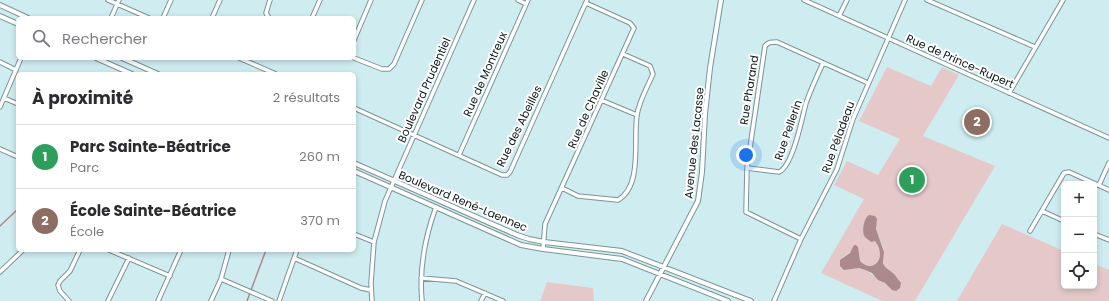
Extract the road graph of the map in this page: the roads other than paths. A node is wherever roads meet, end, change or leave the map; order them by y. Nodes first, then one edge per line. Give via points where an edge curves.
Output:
1 (108, 0) edge
2 (171, 0) edge
3 (220, 0) edge
4 (270, 0) edge
5 (320, 0) edge
6 (372, 0) edge
7 (422, 0) edge
8 (474, 0) edge
9 (518, 0) edge
10 (721, 0) edge
11 (804, 0) edge
12 (846, 0) edge
13 (905, 0) edge
14 (927, 0) edge
15 (1063, 0) edge
16 (587, 1) edge
17 (118, 2) edge
18 (527, 2) edge
19 (0, 5) edge
20 (0, 16) edge
21 (24, 16) edge
22 (112, 16) edge
23 (146, 16) edge
24 (164, 16) edge
25 (213, 16) edge
26 (268, 16) edge
27 (313, 16) edge
28 (838, 16) junction
29 (16, 23) edge
30 (356, 36) edge
31 (888, 39) junction
32 (1035, 48) junction
33 (623, 54) junction
34 (356, 59) edge
35 (20, 60) edge
36 (100, 60) edge
37 (126, 60) edge
38 (244, 60) edge
39 (0, 62) edge
40 (823, 62) junction
41 (16, 70) junction
42 (128, 72) edge
43 (154, 72) edge
44 (271, 72) edge
45 (868, 83) junction
46 (1009, 93) junction
47 (4, 98) junction
48 (601, 100) junction
49 (16, 103) edge
50 (0, 105) edge
51 (356, 109) edge
52 (637, 115) junction
53 (415, 135) junction
54 (1109, 138) edge
55 (0, 149) edge
56 (16, 155) edge
57 (459, 155) junction
58 (1109, 163) edge
59 (356, 164) edge
60 (747, 168) junction
61 (356, 172) edge
62 (393, 181) junction
63 (1099, 185) junction
64 (390, 187) junction
65 (562, 188) junction
66 (1109, 190) edge
67 (436, 207) junction
68 (1042, 211) junction
69 (1061, 220) edge
70 (1030, 231) dead end
71 (356, 235) edge
72 (1097, 235) edge
73 (801, 239) junction
74 (1109, 240) edge
75 (374, 242) junction
76 (544, 242) junction
77 (543, 249) junction
78 (22, 252) edge
79 (79, 252) edge
80 (114, 252) edge
81 (180, 252) edge
82 (228, 252) edge
83 (296, 252) edge
84 (129, 258) junction
85 (294, 258) junction
86 (664, 267) junction
87 (0, 272) edge
88 (660, 274) junction
89 (170, 276) junction
90 (421, 278) junction
91 (221, 279) junction
92 (371, 290) junction
93 (485, 293) junction
94 (70, 301) edge
95 (108, 301) edge
96 (158, 301) edge
97 (211, 301) edge
98 (272, 301) edge
99 (280, 301) edge
100 (372, 301) edge
101 (422, 301) edge
102 (481, 301) edge
103 (503, 301) edge
104 (646, 301) edge
105 (728, 301) edge
106 (751, 301) edge
107 (774, 301) edge

1 - 17 street
2 - 24 street
3 - 25 street
4 - 26 street via 266,12
5 - 27 street
6 - 30 street
7 - 34 street via 394,64 389,69 382,69
8 - 53 street, Boulevard Prudentiel
9 - 18 street
10 - 86 street, Avenue des Lacasse via 710,68 698,201
11 - 28 street, Rue de Prince-Rupert
12 - 28 street
13 - 31 street, Rue Péladeau
14 - 32 street
15 - 32 street
16 - 33 street, Rue de Chaville via 630,23 634,28
16 - 57 street, Rue des Abeilles via 510,172 502,175
17 - 22 street
17 - 23 street
18 - 57 street, Rue de Montreux
19 - 21 street
20 - 29 street
28 - 31 street, Rue de Prince-Rupert
31 - 45 street, Rue Péladeau
31 - 46 street, Rue de Prince-Rupert
32 - 46 street
33 - 48 street, Rue de Chaville
33 - 52 street via 650,66 653,74 639,104
35 - 41 street
36 - 42 street
37 - 43 street
38 - 44 street
39 - 41 street
40 - 45 street, Rue Pharand
40 - 60 street, Rue Pellerin via 806,103 788,163 783,170 779,172
40 - 60 street, Rue Pharand via 777,42 765,46
41 - 47 street
45 - 73 street, Rue Péladeau via 837,169
46 - 54 street, Rue de Prince-Rupert
47 - 49 street
47 - 50 street
48 - 52 street
48 - 65 street, Rue de Chaville
51 - 53 street, Rue des Abeilles
52 - 65 street via 633,177 622,197 618,200 578,196
53 - 57 street, Rue des Abeilles
53 - 62 street, Boulevard Prudentiel
55 - 56 street
58 - 63 street
59 - 62 street, Boulevard René-Laennec
60 - 73 street, Rue Pharand via 746,212
61 - 64 street, Boulevard René-Laennec
62 - 64 street, Boulevard Prudentiel
62 - 76 street, Boulevard René-Laennec via 529,240
63 - 66 street
63 - 68 street via 1066,172
64 - 67 street, Boulevard René-Laennec
64 - 75 street, Boulevard Prudentiel
65 - 76 street, Rue de Chaville via 545,224
67 - 77 street, Boulevard René-Laennec via 521,245
67 - 90 street via 426,239
68 - 69 street
68 - 70 street
71 - 75 street
72 - 74 street
73 - 107 street, Rue Péladeau
75 - 92 street, Boulevard Prudentiel
76 - 77 street, Rue de Chaville
76 - 86 street, Boulevard René-Laennec via 622,251
77 - 88 street, Boulevard René-Laennec via 622,259
78 - 87 street
79 - 94 street via 70,271 58,285
80 - 84 street
81 - 89 street
82 - 91 street
83 - 85 street
84 - 89 street
84 - 95 street
85 - 92 street
85 - 99 street
86 - 88 street, Avenue des Lacasse
86 - 106 street, Boulevard René-Laennec
88 - 104 street, Avenue des Lacasse
88 - 105 street, Boulevard René-Laennec
89 - 96 street
90 - 93 street via 456,281
90 - 101 street
91 - 97 street
91 - 98 street
92 - 100 street, Boulevard Prudentiel
93 - 102 street
93 - 103 street

